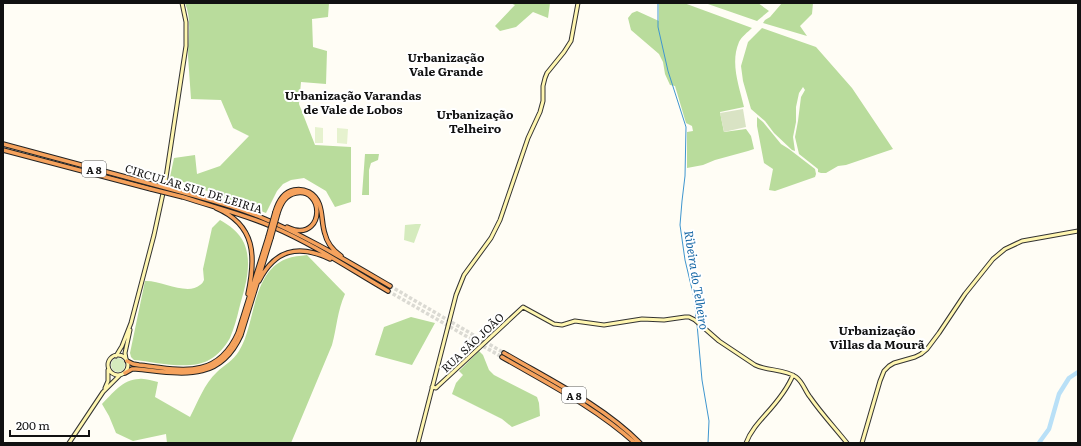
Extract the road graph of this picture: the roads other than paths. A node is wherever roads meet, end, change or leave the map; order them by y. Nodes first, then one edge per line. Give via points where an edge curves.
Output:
1 (182, 3) edge
2 (578, 3) edge
3 (3, 144) edge
4 (3, 150) edge
5 (184, 195) junction
6 (206, 204) junction
7 (277, 213) junction
8 (278, 225) junction
9 (1078, 231) edge
10 (269, 237) junction
11 (339, 262) junction
12 (355, 266) junction
13 (390, 286) tunnel mouth
14 (256, 287) junction
15 (388, 291) tunnel mouth
16 (247, 304) junction
17 (131, 323) junction
18 (116, 356) junction
19 (126, 360) junction
20 (108, 368) junction
21 (125, 373) junction
22 (793, 375) junction
23 (119, 376) junction
24 (432, 387) junction
25 (103, 392) junction
26 (69, 443) edge
27 (418, 443) edge
28 (634, 443) edge
29 (640, 443) edge
30 (746, 443) edge
31 (847, 443) edge
32 (862, 443) edge

1 - 17 main road via 186,22 186,46 172,136 157,222
2 - 24 main road via 571,41 545,78 540,112 528,138 500,220 491,238 460,283
3 - 5 highway, CIRCULAR SUL DE LEIRIA / A 8, bridge
4 - 5 highway, CIRCULAR SUL DE LEIRIA / A 8, bridge
5 - 6 highway, CIRCULAR SUL DE LEIRIA / A 8
5 - 8 highway, CIRCULAR SUL DE LEIRIA / A 8 via 236,208
6 - 11 highway, CIRCULAR SUL DE LEIRIA / A 8 via 274,227
6 - 16 highway via 232,217 249,237 253,268
7 - 8 highway via 287,197 299,193 311,197 318,211 314,223 305,229 295,230
7 - 10 highway, bridge
7 - 12 highway via 280,200 288,193 293,190 307,191 320,204 328,242 337,253
8 - 12 highway, CIRCULAR SUL DE LEIRIA / A 8
9 - 32 main road via 1022,240 993,259 927,349 916,357 894,363 884,370
10 - 14 highway
10 - 16 highway
11 - 14 highway via 310,251 287,252 269,265
11 - 15 highway, CIRCULAR SUL DE LEIRIA / A 8
12 - 13 highway, CIRCULAR SUL DE LEIRIA / A 8
14 - 21 highway via 238,343 217,365 189,373 132,369
16 - 19 highway via 231,346 219,359 210,364 184,370 133,364
17 - 18 main road
17 - 19 main road
18 - 19 main road
18 - 20 main road via 110,359
19 - 21 main road via 128,368
20 - 23 main road via 111,373
20 - 25 main road via 108,381
21 - 23 main road
22 - 24 main road, RUA SÃO JOÃO via 754,365 690,317 642,319 604,325 575,321 560,325 522,307 436,388
22 - 30 main road
22 - 31 main road
23 - 25 main road
24 - 27 main road
25 - 26 main road
28 - 29 highway, A 8 via 595,412 503,355 588,403

